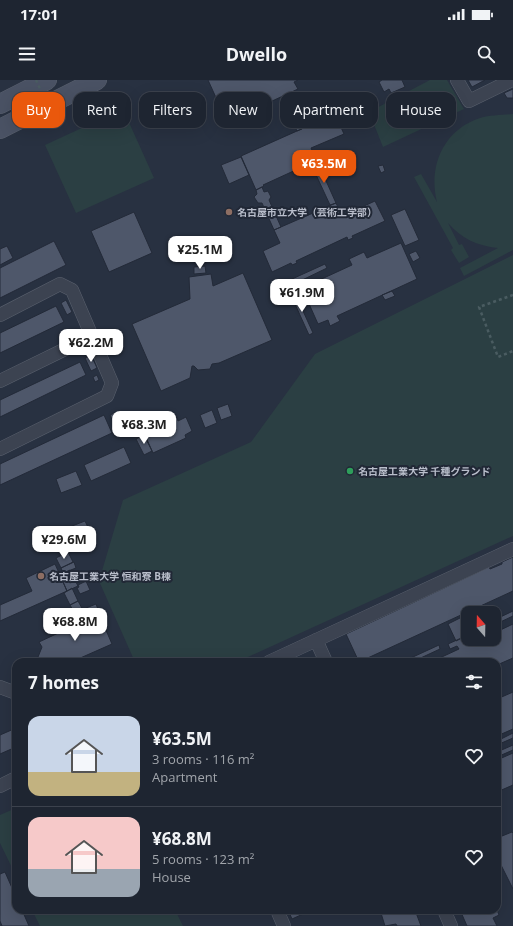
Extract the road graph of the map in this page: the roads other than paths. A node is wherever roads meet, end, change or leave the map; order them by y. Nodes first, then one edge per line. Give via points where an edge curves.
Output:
1 (47, 80) edge
2 (97, 80) edge
3 (456, 80) edge
4 (512, 80) edge
5 (0, 104) edge
6 (0, 129) edge
7 (0, 314) edge
8 (92, 336) junction
9 (0, 381) edge
10 (0, 449) edge
11 (513, 549) edge
12 (316, 640) junction
13 (278, 658) edge
14 (324, 658) edge
15 (0, 687) edge
16 (12, 692) edge
17 (12, 780) edge
18 (0, 786) edge
19 (279, 914) edge
20 (446, 914) edge
21 (284, 926) edge
22 (451, 926) edge

1 - 5 main road
2 - 6 main road
3 - 4 street via 469,101
7 - 8 street via 60,284 72,290
8 - 9 street
8 - 10 street via 112,382 107,396
11 - 12 street
12 - 13 street
12 - 14 street
15 - 16 street
17 - 18 street
19 - 21 street
20 - 22 street

